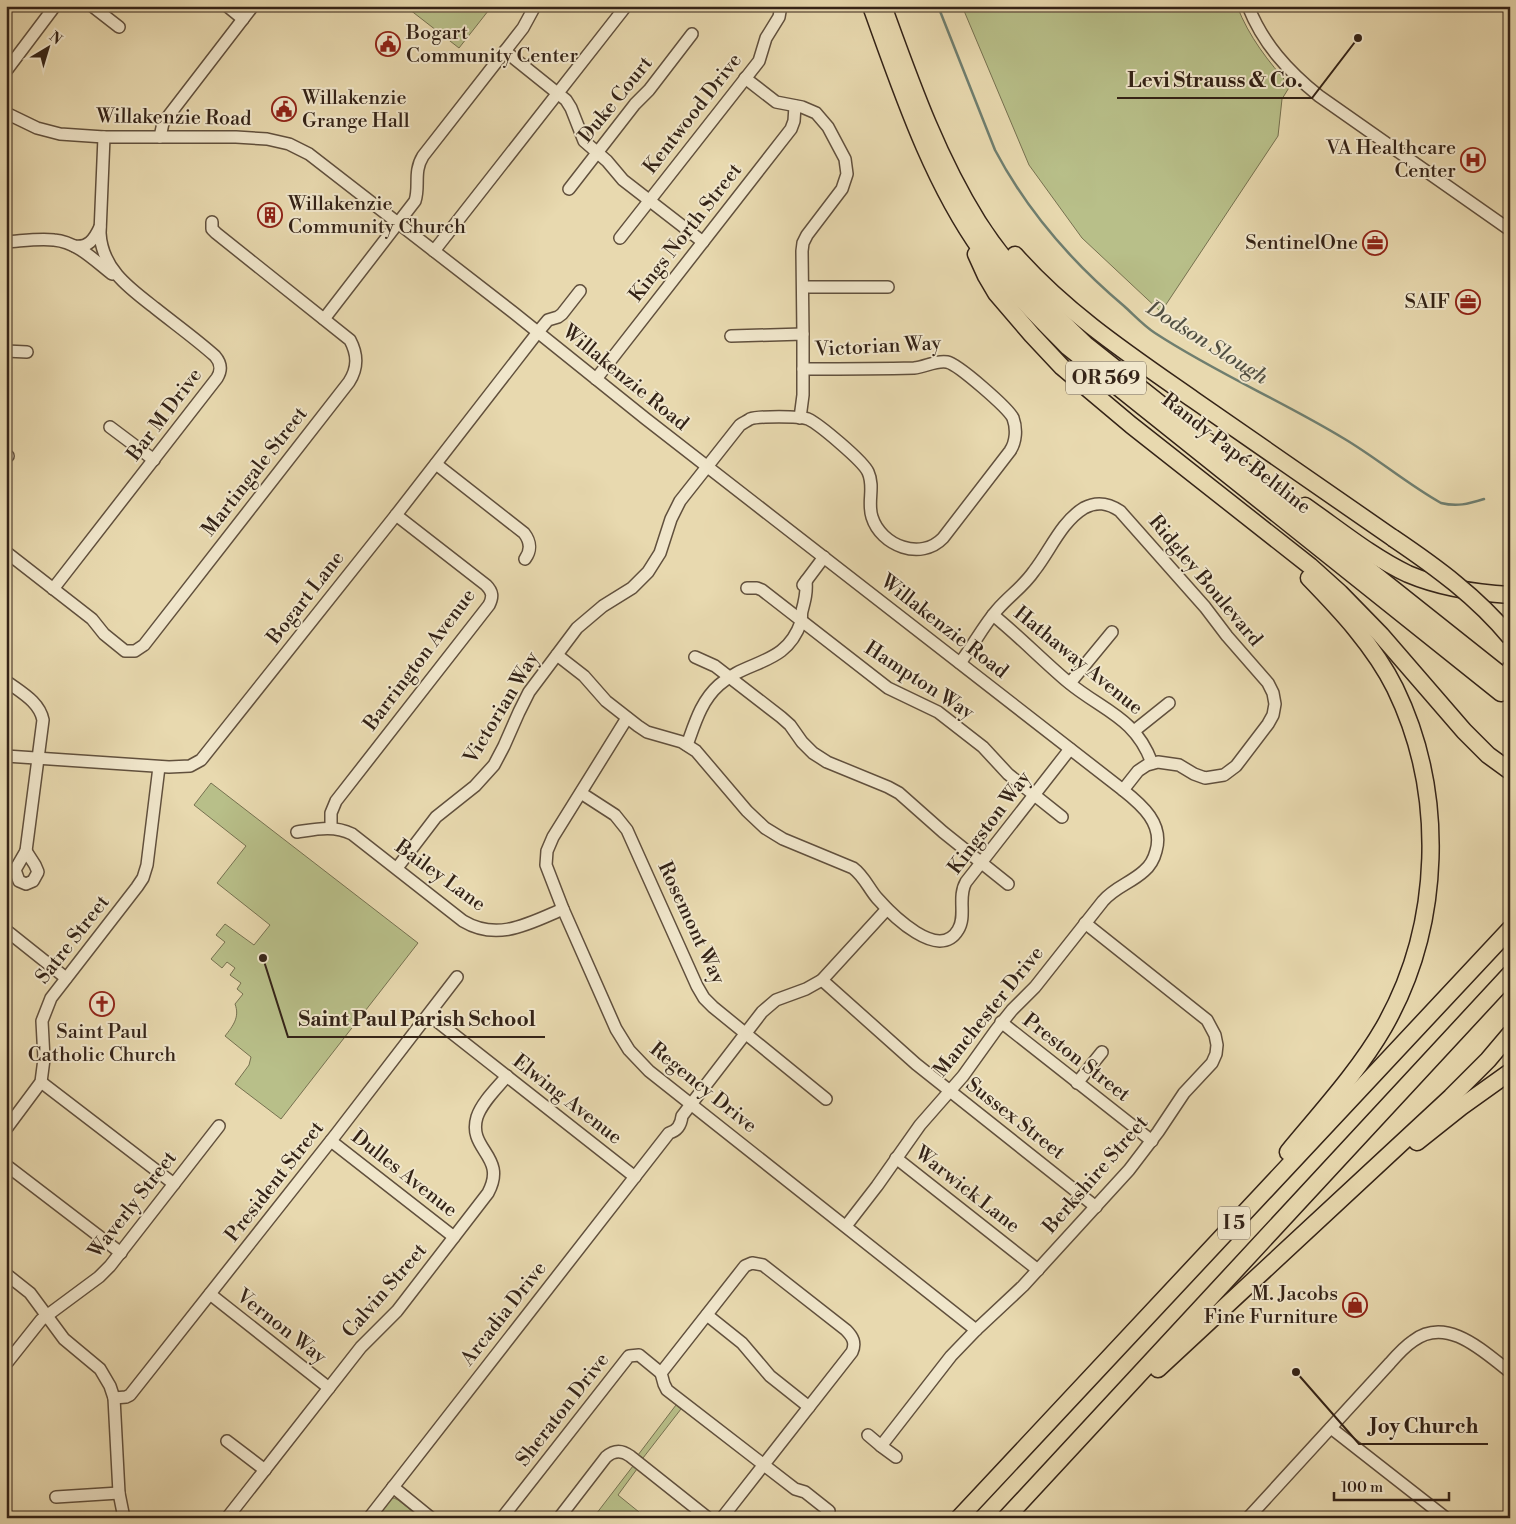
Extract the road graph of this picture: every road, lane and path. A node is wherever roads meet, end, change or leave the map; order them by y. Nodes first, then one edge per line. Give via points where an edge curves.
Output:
1 (55, 6) edge
2 (92, 6) edge
3 (227, 6) edge
4 (253, 6) edge
5 (535, 6) edge
6 (626, 6) edge
7 (781, 6) edge
8 (871, 6) edge
9 (883, 6) edge
10 (1248, 6) edge
11 (243, 19) junction
12 (120, 27) dead end
13 (692, 34) dead end
14 (896, 42) junction
15 (505, 51) junction
16 (6, 71) edge
17 (745, 78) junction
18 (558, 93) junction
19 (795, 106) junction
20 (6, 113) edge
21 (104, 137) junction
22 (160, 137) junction
23 (597, 153) junction
24 (569, 189) dead end
25 (650, 200) junction
26 (212, 222) dead end
27 (398, 223) junction
28 (100, 227) junction
29 (1510, 230) edge
30 (970, 232) junction
31 (620, 238) dead end
32 (6, 242) edge
33 (703, 242) junction
34 (74, 246) junction
35 (434, 250) junction
36 (123, 283) junction
37 (803, 287) junction
38 (888, 287) dead end
39 (580, 291) dead end
40 (324, 319) junction
41 (538, 332) junction
42 (803, 334) junction
43 (731, 336) dead end
44 (6, 351) edge
45 (27, 352) dead end
46 (803, 370) junction
47 (596, 379) junction
48 (800, 418) junction
49 (110, 427) dead end
50 (154, 460) junction
51 (436, 464) junction
52 (707, 466) junction
53 (1258, 481) junction
54 (396, 515) junction
55 (1271, 536) junction
56 (6, 552) edge
57 (824, 557) junction
58 (525, 559) dead end
59 (747, 588) dead end
60 (53, 589) junction
61 (1510, 595) edge
62 (993, 615) junction
63 (802, 616) junction
64 (1112, 632) dead end
65 (1510, 637) edge
66 (557, 654) junction
67 (695, 657) dead end
68 (960, 663) junction
69 (729, 676) junction
70 (1505, 680) edge
71 (6, 681) edge
72 (1070, 683) junction
73 (1169, 703) dead end
74 (627, 718) junction
75 (1134, 731) junction
76 (687, 744) junction
77 (1070, 749) junction
78 (6, 756) edge
79 (38, 758) junction
80 (1152, 764) junction
81 (160, 766) junction
82 (1510, 771) edge
83 (1123, 790) junction
84 (581, 793) junction
85 (1034, 795) junction
86 (1062, 817) dead end
87 (331, 828) junction
88 (1156, 828) joint
89 (297, 832) dead end
90 (26, 851) dead end
91 (981, 862) junction
92 (396, 868) junction
93 (1008, 884) dead end
94 (563, 909) junction
95 (887, 910) junction
96 (1085, 923) junction
97 (1510, 929) edge
98 (7, 931) edge
99 (1510, 974) edge
100 (457, 977) dead end
101 (66, 978) junction
102 (822, 980) junction
103 (429, 1014) junction
104 (1001, 1022) junction
105 (745, 1034) junction
106 (1510, 1034) edge
107 (1102, 1052) dead end
108 (1510, 1072) edge
109 (507, 1076) junction
110 (41, 1082) junction
111 (1077, 1083) junction
112 (950, 1091) junction
113 (826, 1100) dead end
114 (691, 1104) junction
115 (219, 1126) dead end
116 (6, 1129) edge
117 (331, 1141) junction
118 (1152, 1141) junction
119 (896, 1158) junction
120 (6, 1165) edge
121 (634, 1177) junction
122 (174, 1184) junction
123 (1353, 1189) junction
124 (1251, 1204) junction
125 (1096, 1207) junction
126 (846, 1226) junction
127 (454, 1237) junction
128 (120, 1253) junction
129 (1038, 1270) junction
130 (6, 1274) edge
131 (210, 1294) junction
132 (46, 1315) junction
133 (707, 1316) junction
134 (976, 1330) junction
135 (6, 1364) edge
136 (1510, 1372) edge
137 (661, 1373) junction
138 (329, 1388) junction
139 (114, 1398) junction
140 (809, 1407) junction
141 (1108, 1407) junction
142 (1331, 1428) junction
143 (868, 1435) dead end
144 (227, 1441) dead end
145 (881, 1446) junction
146 (896, 1457) dead end
147 (764, 1465) junction
148 (265, 1470) junction
149 (393, 1487) junction
150 (119, 1493) junction
151 (56, 1497) dead end
152 (830, 1516) edge
153 (124, 1518) edge
154 (227, 1518) edge
155 (369, 1518) edge
156 (431, 1518) edge
157 (502, 1518) edge
158 (559, 1518) edge
159 (708, 1518) edge
160 (722, 1518) edge
161 (960, 1518) edge
162 (1006, 1518) edge
163 (1248, 1518) edge
164 (1446, 1518) edge

1 - 16 street
2 - 12 street
3 - 11 street
4 - 11 street
5 - 15 street
6 - 18 street
7 - 17 street, Kentwood Drive via 760,58
8 - 30 highway, Randy Papé Beltline / OR 569 via 925,147
9 - 14 highway, Randy Papé Beltline / OR 569
10 - 29 street via 1270,48 1298,79
11 - 22 street via 163,123
13 - 23 street, Duke Court
14 - 53 highway, Randy Papé Beltline / OR 569 via 922,113 961,194 979,224 1024,282 1086,345
14 - 65 highway, bridge via 967,190 987,220 1035,278 1065,306 1131,356 1457,584
15 - 18 street
15 - 27 street via 423,156 416,172 416,198
17 - 19 street via 776,102
17 - 25 street, Kentwood Drive
18 - 23 street via 569,104 582,138
18 - 35 street
19 - 33 street, Kings North Street via 791,129
19 - 37 street via 810,110 823,120 843,155 847,174 840,193 803,242
20 - 21 street, Willakenzie Road via 50,132
21 - 22 street, Willakenzie Road
21 - 28 street, Bar M Drive
22 - 27 street, Willakenzie Road via 257,138 289,144 316,158
23 - 24 street, Duke Court
23 - 25 street via 621,178
25 - 31 street, Kentwood Drive
25 - 33 street
26 - 40 street, Martingale Street via 216,233
27 - 35 street, Willakenzie Road
27 - 40 street
28 - 34 street via 88,244
28 - 36 street, Bar M Drive via 104,255
30 - 55 highway via 986,276 996,292 1062,367
30 - 70 highway, Randy Papé Beltline / OR 569 via 1008,284 1068,347
32 - 34 street via 50,239
33 - 47 street, Kings North Street
34 - 36 street
35 - 41 street, Willakenzie Road
36 - 50 street, Bar M Drive via 212,354 220,365 217,378
37 - 38 street
37 - 42 street
39 - 41 street, Bogart Lane via 562,314 548,320
40 - 60 street, Martingale Street via 346,336 353,346 356,358 354,374 143,647 125,651 104,635 93,620
41 - 47 street, Willakenzie Road
41 - 51 street, Bogart Lane
42 - 43 street
42 - 46 street
44 - 45 street
46 - 48 street
46 - 48 street, Victorian Way via 916,368 950,362 1008,412 1014,421 1015,437 1010,451 943,538 931,547 914,550 892,541 875,524 871,508 872,483 862,462 813,422
47 - 52 street, Willakenzie Road
48 - 52 street, Victorian Way via 756,418 745,422
49 - 50 street
50 - 60 street, Bar M Drive
51 - 54 street, Bogart Lane
51 - 58 street via 521,530 529,542
52 - 57 street, Willakenzie Road
52 - 66 street, Victorian Way via 676,507 660,552 648,572 632,588 587,618
53 - 61 highway via 1290,495 1408,574 1478,594
53 - 70 highway, Randy Papé Beltline / OR 569
54 - 81 street, Bogart Lane via 206,755 190,766
54 - 87 street, Barrington Avenue via 494,593 489,605 336,801 331,813
55 - 82 highway via 1340,593 1464,732
55 - 124 highway via 1341,611 1368,645 1394,687 1408,718 1425,784 1430,828 1429,884 1416,952 1402,992 1385,1026 1364,1059 1267,1177
56 - 60 street
57 - 63 street via 801,588
57 - 68 street, Willakenzie Road
59 - 63 street, Hampton Way via 759,588
62 - 68 street, Ridgley Boulevard
62 - 72 street, Hathaway Avenue
62 - 80 street, Ridgley Boulevard via 1032,574 1072,518 1098,498 1127,518 1268,683 1274,699 1275,709 1268,724 1236,766 1224,775 1205,778 1174,763
63 - 69 street via 793,637 782,651
63 - 85 street, Hampton Way via 888,688 938,712 984,747 1005,771
64 - 72 street
66 - 74 street
66 - 92 street, Victorian Way via 526,698 494,765 436,817
67 - 69 street via 711,663
68 - 77 street, Willakenzie Road
69 - 76 street via 704,703
69 - 91 street via 785,720 813,753 899,793
71 - 79 street via 40,710 43,725
72 - 75 street, Hathaway Avenue via 1117,715
73 - 75 street
74 - 76 street via 648,732
74 - 84 street, Regency Drive
75 - 80 street, Hathaway Avenue
76 - 95 street, Kingston Way via 703,758 755,820 778,836 853,868
77 - 83 street, Willakenzie Road
77 - 85 street, Kingston Way
78 - 79 street
79 - 81 street
79 - 90 street
80 - 83 street via 1138,771
81 - 101 street, Satre Street via 143,878
83 - 88 street, Willakenzie Road via 1143,807
84 - 94 street, Regency Drive via 546,855 548,871
84 - 105 street, Rosemont Way via 615,815 627,830 700,992
85 - 86 street, Hampton Way
85 - 91 street, Kingston Way
87 - 89 street, Bailey Lane
87 - 92 street, Bailey Lane via 352,834
88 - 96 street, Manchester Drive via 1157,846 1150,866 1112,891
91 - 93 street
91 - 95 street, Kingston Way via 963,889 962,922 945,946 926,938
92 - 94 street, Bailey Lane via 464,920 485,930 515,929
94 - 114 street, Regency Drive via 624,1042 649,1072
95 - 102 street, Arcadia Drive
96 - 104 street, Manchester Drive via 1035,987
96 - 118 street, Berkshire Street via 1202,1016 1215,1035 1217,1050 1212,1063 1184,1093
97 - 124 highway, I 5
98 - 101 street
99 - 141 highway, I 5
100 - 103 street, President Street
101 - 110 street, Satre Street via 51,998 42,1021 44,1058
102 - 105 street, Arcadia Drive via 771,1003
102 - 112 street, Sussex Street via 902,1053
103 - 109 street, Elwing Avenue
103 - 117 street, President Street
104 - 111 street, Preston Street
104 - 112 street, Manchester Drive
105 - 113 street, Rosemont Way
105 - 114 street, Arcadia Drive
106 - 123 highway via 1451,1097
107 - 111 street
108 - 123 highway
109 - 121 street, Elwing Avenue
109 - 127 street, Calvin Street via 480,1109 476,1123 478,1140 494,1165 493,1185
110 - 116 street, Satre Street
110 - 122 street
111 - 118 street, Preston Street
112 - 119 street, Manchester Drive
112 - 125 street, Sussex Street
114 - 121 street, Arcadia Drive via 675,1132 668,1133
114 - 126 street, Regency Drive
115 - 122 street, Waverly Street
117 - 127 street, Dulles Avenue
117 - 131 street, President Street
118 - 125 street, Berkshire Street
119 - 126 street, Manchester Drive
119 - 129 street, Warwick Lane
120 - 128 street
121 - 149 street, Arcadia Drive
122 - 128 street, Waverly Street
123 - 141 highway via 1155,1371
124 - 161 highway, I 5
125 - 129 street, Berkshire Street
126 - 134 street, Regency Drive
127 - 138 street, Calvin Street via 397,1311 369,1338
128 - 132 street, Waverly Street via 99,1277
129 - 134 street, Berkshire Street
130 - 132 street via 30,1293
131 - 138 street, Vernon Way
131 - 139 street, President Street via 130,1395
132 - 135 street, Waverly Street
132 - 139 street via 64,1339 103,1373
133 - 137 street
133 - 140 street via 747,1348 770,1376
133 - 140 street via 745,1266 755,1262 850,1334 855,1343 852,1352
134 - 145 street, Berkshire Street via 941,1368
136 - 142 street via 1455,1334 1424,1335 1413,1340
137 - 147 street via 667,1390
137 - 157 street, Sheraton Drive via 639,1355 629,1356
138 - 148 street, Calvin Street
139 - 150 street
140 - 147 street
141 - 162 highway, I 5
142 - 163 street
142 - 164 street
143 - 145 street
144 - 148 street
145 - 146 street
147 - 152 street via 795,1489 806,1492
147 - 160 street
148 - 154 street, Calvin Street
149 - 155 street, Arcadia Drive
149 - 156 street
150 - 151 street
150 - 153 street
158 - 159 street via 606,1457 616,1452 630,1456

